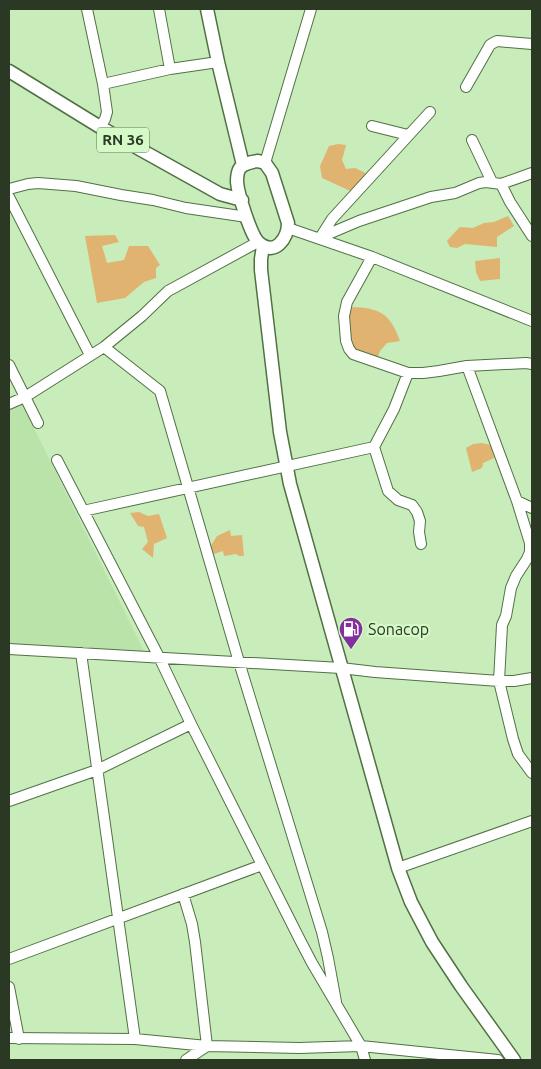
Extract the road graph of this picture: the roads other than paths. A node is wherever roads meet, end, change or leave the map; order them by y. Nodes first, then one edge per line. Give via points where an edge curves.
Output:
1 (86, 9) edge
2 (160, 9) edge
3 (207, 9) edge
4 (311, 9) edge
5 (532, 44) edge
6 (218, 62) junction
7 (170, 69) junction
8 (9, 71) edge
9 (103, 84) junction
10 (466, 87) dead end
11 (430, 112) dead end
12 (372, 126) dead end
13 (100, 127) junction
14 (408, 136) junction
15 (472, 140) dead end
16 (265, 163) junction
17 (243, 165) junction
18 (532, 173) edge
19 (497, 183) junction
20 (9, 189) edge
21 (9, 197) edge
22 (242, 200) junction
23 (246, 216) junction
24 (288, 228) junction
25 (532, 236) edge
26 (319, 238) junction
27 (260, 244) junction
28 (372, 257) junction
29 (532, 321) edge
30 (104, 347) junction
31 (90, 355) junction
32 (532, 364) edge
33 (9, 365) edge
34 (467, 366) junction
35 (408, 373) junction
36 (25, 397) junction
37 (9, 404) edge
38 (38, 423) dead end
39 (374, 447) junction
40 (57, 460) dead end
41 (286, 466) junction
42 (188, 488) junction
43 (517, 501) junction
44 (532, 508) edge
45 (83, 511) junction
46 (421, 544) dead end
47 (9, 648) edge
48 (81, 653) junction
49 (159, 657) junction
50 (239, 662) junction
51 (341, 668) junction
52 (532, 678) edge
53 (499, 681) junction
54 (191, 724) junction
55 (97, 770) junction
56 (532, 773) edge
57 (9, 801) edge
58 (532, 821) edge
59 (262, 864) junction
60 (398, 868) junction
61 (183, 894) junction
62 (118, 918) junction
63 (9, 959) edge
64 (9, 987) edge
65 (336, 1002) junction
66 (14, 1038) edge
67 (135, 1039) junction
68 (207, 1046) junction
69 (361, 1046) junction
70 (186, 1060) edge
71 (365, 1060) edge
72 (498, 1060) edge
73 (514, 1060) edge

1 - 9 street
2 - 7 street
3 - 6 main road
4 - 16 street
5 - 10 street via 492,43
6 - 7 street
6 - 17 main road
7 - 9 street
8 - 13 main road, RN 36
9 - 13 street via 107,112
11 - 14 street
12 - 14 street
13 - 22 main road, RN 36 via 220,194
14 - 26 street via 332,219
15 - 19 street
16 - 17 main road via 258,161
16 - 24 main road via 272,173
17 - 22 main road via 237,176
18 - 19 street
19 - 25 street
19 - 26 street via 479,183 455,193 430,197
20 - 23 street via 45,183 76,186 186,208
21 - 31 street
22 - 23 main road
23 - 27 main road
24 - 26 street
24 - 27 main road via 284,240 275,247
26 - 28 street
27 - 30 street via 168,291
27 - 41 main road
28 - 29 street
28 - 35 street via 347,302 344,316 346,341 353,354
30 - 31 street
30 - 42 street via 160,391
31 - 36 street
32 - 34 street
33 - 36 street
34 - 35 street
34 - 43 street
35 - 39 street
36 - 37 street
36 - 38 street
39 - 41 street
39 - 46 street via 388,491 417,512
40 - 45 street
41 - 42 street
41 - 51 main road
42 - 45 street
42 - 50 street
43 - 44 street
43 - 53 street via 530,552 516,576 502,625
45 - 49 street
47 - 48 street
48 - 49 street
48 - 55 street
49 - 50 street
49 - 54 street
50 - 51 street
50 - 65 street via 322,932
51 - 53 street
51 - 60 main road
52 - 53 street
53 - 56 street via 512,739
54 - 55 street
54 - 59 street
55 - 57 street
55 - 62 street
58 - 60 street
59 - 61 street
59 - 65 street via 312,963
60 - 73 main road via 432,942
61 - 62 street
61 - 68 street via 198,961
62 - 63 street
62 - 67 street
64 - 66 street
65 - 69 street
66 - 67 street
67 - 68 street
68 - 69 street
68 - 70 street
69 - 71 street
69 - 72 street

